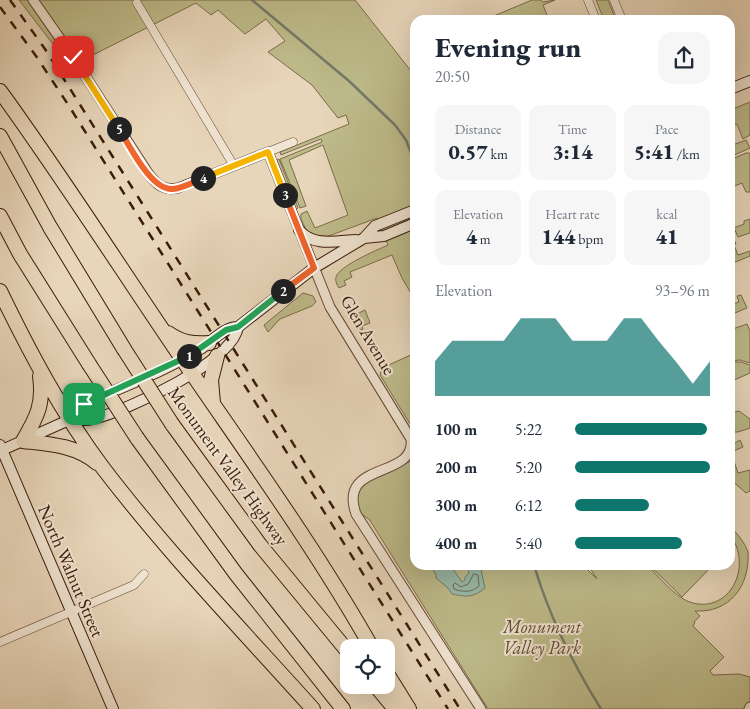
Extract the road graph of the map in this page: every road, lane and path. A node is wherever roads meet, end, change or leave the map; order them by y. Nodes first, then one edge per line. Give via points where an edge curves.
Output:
1 (33, 0) edge
2 (588, 0) edge
3 (614, 0) edge
4 (137, 3) dead end
5 (594, 15) edge
6 (620, 15) edge
7 (750, 82) edge
8 (735, 87) edge
9 (0, 91) edge
10 (0, 136) edge
11 (293, 142) dead end
12 (268, 152) junction
13 (234, 166) junction
14 (410, 212) edge
15 (0, 216) edge
16 (410, 225) edge
17 (299, 230) junction
18 (362, 239) junction
19 (314, 268) junction
20 (0, 291) edge
21 (238, 327) junction
22 (163, 329) junction
23 (209, 343) junction
24 (217, 356) junction
25 (183, 359) junction
26 (40, 370) junction
27 (192, 374) junction
28 (213, 404) junction
29 (71, 419) junction
30 (410, 437) edge
31 (22, 440) junction
32 (1, 448) edge
33 (410, 450) edge
34 (102, 467) junction
35 (144, 574) dead end
36 (71, 612) junction
37 (367, 639) edge
38 (0, 642) edge
39 (340, 642) edge
40 (395, 686) edge
41 (382, 694) edge
42 (113, 709) edge
43 (313, 709) edge
44 (343, 709) edge
45 (395, 709) edge
46 (409, 709) edge
47 (481, 709) edge

1 - 13 street via 158,185 171,190
2 - 5 street
3 - 6 street
4 - 13 street
7 - 8 main road
9 - 22 highway
10 - 39 highway, Monument Valley Highway, bridge via 50,227 172,424 260,545
11 - 12 street
12 - 13 street
12 - 17 street, Glen Avenue
14 - 18 main road via 379,224
15 - 44 highway, bridge via 20,254 137,438 236,574
16 - 18 main road via 384,236
17 - 18 main road via 313,241
17 - 19 street, Glen Avenue
18 - 19 main road
19 - 21 main road
19 - 30 street, Glen Avenue via 334,315
20 - 26 highway
21 - 23 main road via 226,330
21 - 24 main road via 232,342
22 - 23 highway via 185,343
22 - 25 highway
23 - 25 main road
24 - 27 main road
24 - 28 highway via 211,380
25 - 27 highway
25 - 29 main road via 84,404
26 - 29 highway
26 - 31 highway via 40,407
27 - 28 highway
27 - 29 main road via 93,419
28 - 37 highway
29 - 31 main road
29 - 34 highway
31 - 32 main road
31 - 34 highway via 70,447
32 - 36 main road, North Walnut Street
33 - 47 street, Glen Avenue via 405,458 356,485 352,501 356,514
34 - 43 highway via 152,529
35 - 36 street via 134,585
36 - 38 street
36 - 42 main road, North Walnut Street
40 - 46 highway
41 - 45 highway

